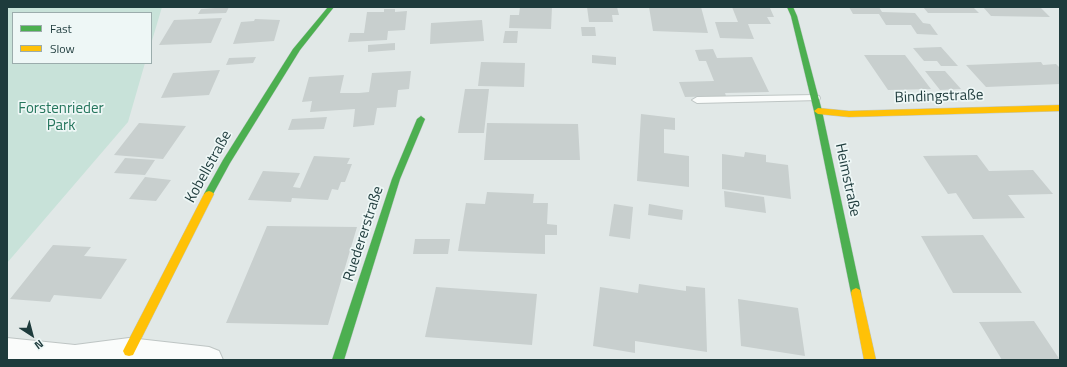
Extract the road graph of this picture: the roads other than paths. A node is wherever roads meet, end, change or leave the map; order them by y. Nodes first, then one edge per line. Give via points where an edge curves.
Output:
1 (331, 7) edge
2 (790, 7) edge
3 (815, 98) junction
4 (697, 100) dead end
5 (1060, 108) edge
6 (818, 111) junction
7 (421, 119) dead end
8 (7, 351) edge
9 (140, 355) edge
10 (208, 360) edge
11 (338, 360) edge
12 (870, 360) edge

1 - 9 street, Kobellstraße via 297,49 226,162
2 - 3 street, Heimstraße
3 - 4 lane
3 - 6 street, Heimstraße
5 - 6 street, Bindingstraße via 849,114
6 - 12 street, Heimstraße
7 - 11 street, Ruedererstraße via 396,179
8 - 9 street via 75,358
9 - 10 street

